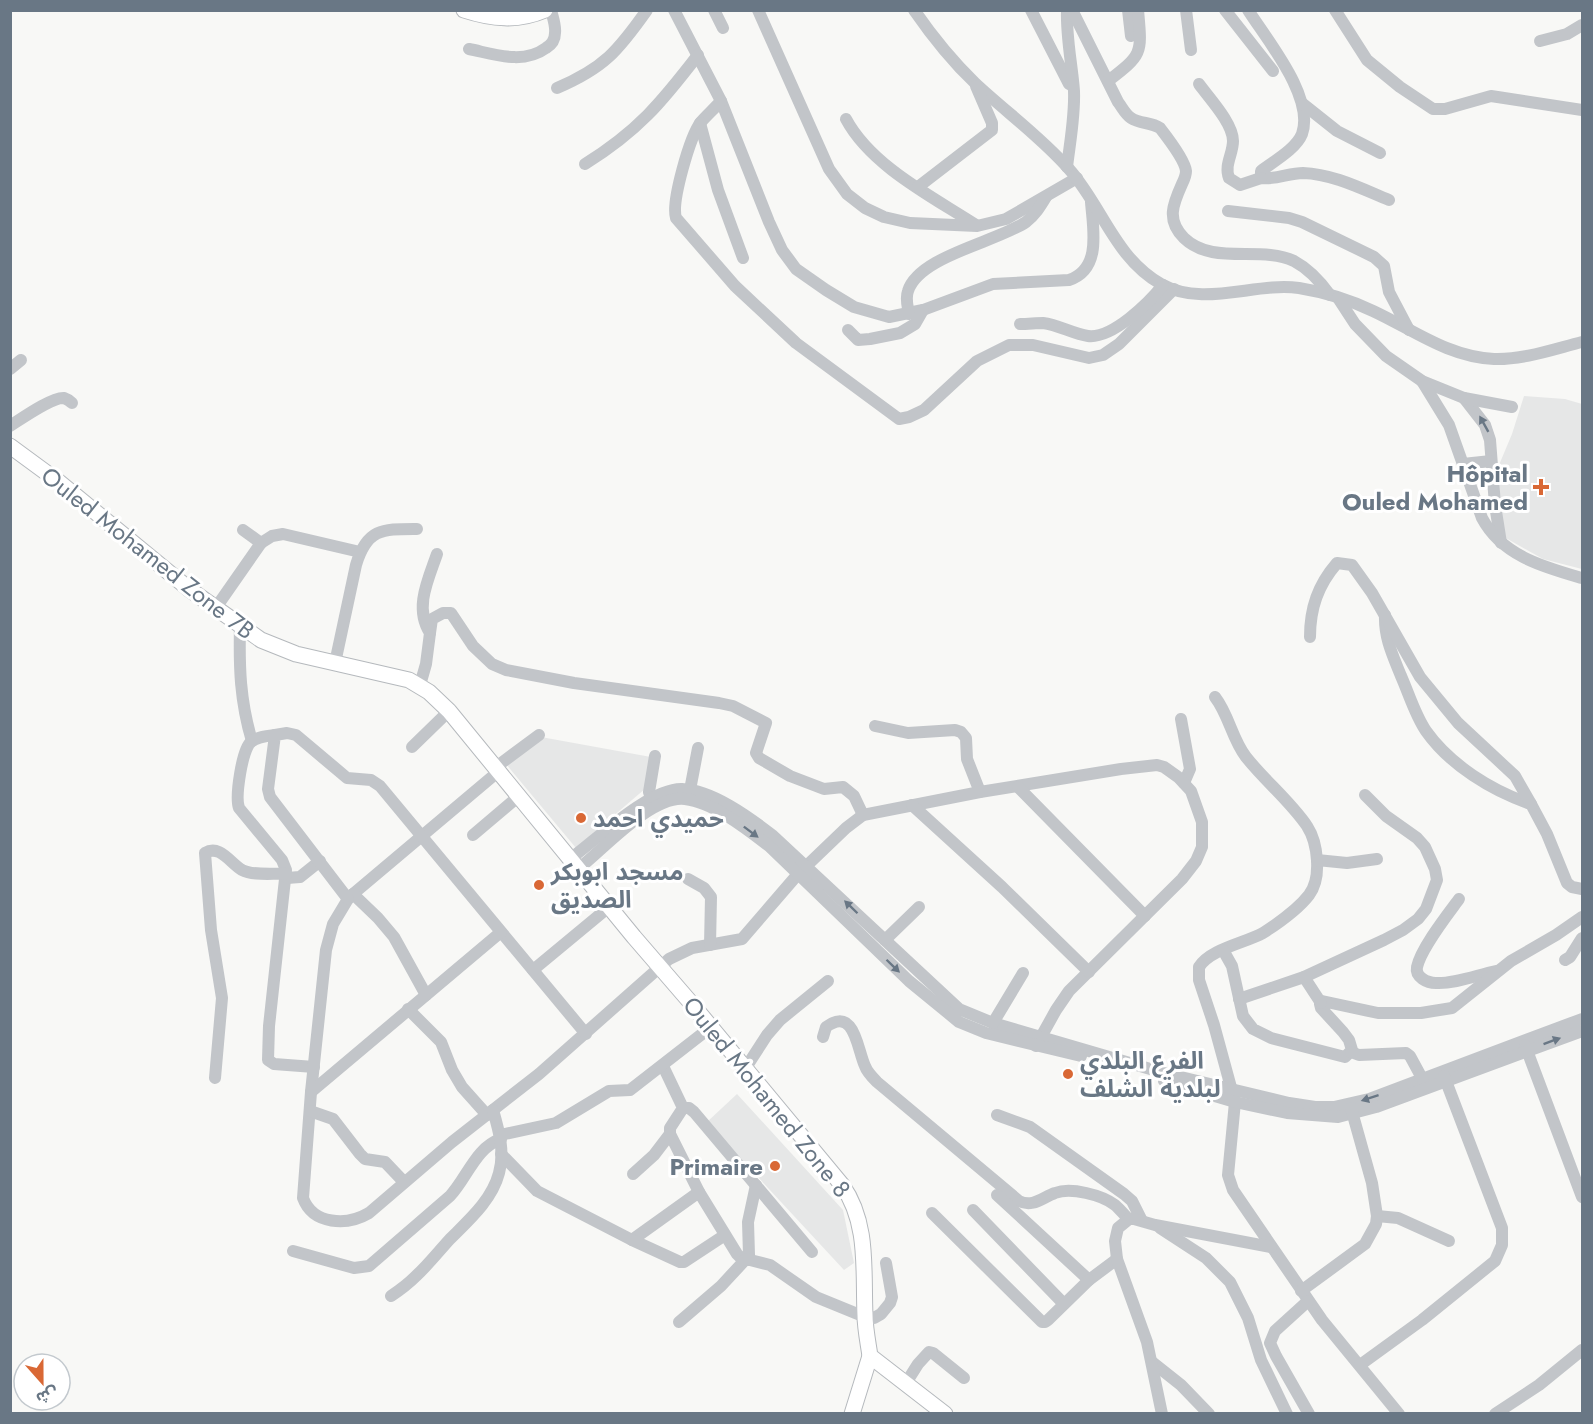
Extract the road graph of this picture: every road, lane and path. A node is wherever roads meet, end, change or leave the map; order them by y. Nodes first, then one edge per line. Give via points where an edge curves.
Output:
1 (464, 10) edge
2 (545, 10) edge
3 (551, 10) edge
4 (647, 10) edge
5 (674, 10) edge
6 (714, 10) edge
7 (758, 10) edge
8 (914, 10) edge
9 (1031, 10) edge
10 (1067, 10) edge
11 (1072, 10) edge
12 (1128, 10) edge
13 (1138, 10) edge
14 (1186, 10) edge
15 (1225, 10) edge
16 (1248, 10) edge
17 (1335, 10) edge
18 (1582, 25) edge
19 (723, 28) dead end
20 (1131, 36) dead end
21 (1540, 41) dead end
22 (469, 49) dead end
23 (1191, 50) dead end
24 (698, 55) junction
25 (1273, 70) dead end
26 (1108, 81) junction
27 (974, 82) junction
28 (1199, 84) dead end
29 (558, 88) dead end
30 (1074, 92) junction
31 (721, 101) junction
32 (1303, 104) junction
33 (1582, 110) edge
34 (846, 119) dead end
35 (700, 123) junction
36 (1380, 153) dead end
37 (585, 164) dead end
38 (1067, 167) junction
39 (1077, 178) junction
40 (1261, 178) junction
41 (918, 187) junction
42 (1047, 196) junction
43 (1091, 199) junction
44 (1389, 200) dead end
45 (1228, 211) dead end
46 (977, 226) junction
47 (743, 258) dead end
48 (1168, 287) junction
49 (1334, 296) junction
50 (923, 310) junction
51 (909, 314) junction
52 (1020, 324) dead end
53 (848, 330) dead end
54 (1409, 330) junction
55 (1582, 342) edge
56 (21, 360) dead end
57 (10, 369) edge
58 (1422, 381) junction
59 (1464, 398) junction
60 (72, 403) dead end
61 (1512, 407) dead end
62 (10, 426) edge
63 (10, 446) edge
64 (1491, 461) junction
65 (1463, 464) junction
66 (1495, 505) junction
67 (1479, 507) junction
68 (243, 530) dead end
69 (417, 530) dead end
70 (261, 543) junction
71 (1501, 543) junction
72 (360, 552) junction
73 (437, 554) dead end
74 (1582, 578) edge
75 (215, 609) junction
76 (1385, 615) junction
77 (240, 626) junction
78 (430, 633) junction
79 (1310, 637) dead end
80 (335, 663) junction
81 (420, 685) junction
82 (1215, 697) dead end
83 (449, 711) junction
84 (1182, 719) dead end
85 (875, 726) dead end
86 (275, 735) junction
87 (539, 735) dead end
88 (252, 741) junction
89 (412, 747) dead end
90 (698, 748) dead end
91 (655, 756) dead end
92 (497, 769) junction
93 (1185, 783) junction
94 (1018, 787) junction
95 (690, 790) junction
96 (980, 792) junction
97 (1365, 795) dead end
98 (519, 796) junction
99 (651, 798) junction
100 (1531, 804) junction
101 (912, 805) junction
102 (863, 815) junction
103 (422, 835) junction
104 (473, 835) dead end
105 (1377, 859) dead end
106 (1317, 860) junction
107 (320, 861) junction
108 (574, 864) junction
109 (803, 869) junction
110 (286, 876) junction
111 (688, 879) dead end
112 (1582, 889) edge
113 (351, 897) junction
114 (1459, 899) dead end
115 (609, 907) junction
116 (919, 907) dead end
117 (1145, 916) junction
118 (1582, 917) edge
119 (501, 933) junction
120 (1582, 938) edge
121 (885, 940) junction
122 (710, 945) junction
123 (1223, 950) junction
124 (1565, 960) dead end
125 (659, 967) junction
126 (533, 970) junction
127 (1500, 970) junction
128 (1089, 972) junction
129 (1023, 973) dead end
130 (1304, 977) junction
131 (828, 981) dead end
132 (426, 995) junction
133 (1239, 999) junction
134 (1321, 1003) junction
135 (408, 1009) junction
136 (1582, 1019) edge
137 (993, 1023) junction
138 (711, 1027) junction
139 (1582, 1031) edge
140 (586, 1034) junction
141 (823, 1037) dead end
142 (1038, 1042) junction
143 (1526, 1046) junction
144 (1351, 1052) junction
145 (663, 1066) junction
146 (314, 1067) junction
147 (745, 1069) junction
148 (1444, 1077) junction
149 (215, 1078) dead end
150 (1423, 1080) junction
151 (1232, 1089) junction
152 (311, 1092) junction
153 (1235, 1102) junction
154 (683, 1108) junction
155 (1351, 1109) junction
156 (310, 1111) junction
157 (490, 1113) junction
158 (997, 1115) dead end
159 (670, 1134) junction
160 (501, 1137) junction
161 (501, 1154) junction
162 (633, 1174) dead end
163 (404, 1182) junction
164 (756, 1185) junction
165 (699, 1192) junction
166 (997, 1195) dead end
167 (1582, 1197) edge
168 (973, 1210) dead end
169 (932, 1213) dead end
170 (1377, 1216) junction
171 (1135, 1219) junction
172 (1155, 1225) junction
173 (725, 1235) junction
174 (632, 1240) junction
175 (1449, 1241) dead end
176 (1270, 1247) junction
177 (293, 1251) dead end
178 (812, 1252) dead end
179 (1117, 1258) junction
180 (746, 1259) junction
181 (886, 1263) dead end
182 (1089, 1280) junction
183 (391, 1296) dead end
184 (1305, 1296) junction
185 (1063, 1303) junction
186 (865, 1317) junction
187 (679, 1322) dead end
188 (1582, 1350) edge
189 (870, 1356) junction
190 (1152, 1362) junction
191 (1360, 1365) junction
192 (964, 1378) dead end
193 (906, 1383) junction
194 (1195, 1400) junction
195 (852, 1413) edge
196 (945, 1413) edge
197 (1162, 1413) edge
198 (1195, 1413) edge
199 (1209, 1413) edge
200 (1287, 1413) edge
201 (1310, 1413) edge
202 (1399, 1413) edge
203 (1495, 1413) edge

1 - 2 main road via 504,19 532,16
3 - 22 street via 554,39 534,55 518,58
4 - 29 street via 603,63
5 - 24 street
6 - 19 street
7 - 46 street via 830,169 847,194 884,217 910,223
8 - 27 street
9 - 30 street
10 - 30 street
11 - 26 street
12 - 20 street
13 - 26 street via 1138,52
14 - 23 street
15 - 25 street
16 - 32 street via 1284,65
17 - 33 street via 1366,60 1433,110 1491,96
18 - 21 street via 1567,34
24 - 31 street
24 - 37 street via 649,116
26 - 49 street via 1126,114 1160,128 1184,166 1186,175 1171,211 1182,236 1208,251 1293,261
27 - 38 street
27 - 41 street via 992,130
28 - 40 street via 1231,130 1229,178 1240,184
30 - 38 street
31 - 35 street
31 - 51 street via 769,222 796,269 854,307 889,317
32 - 36 street via 1337,131
32 - 40 street via 1302,133 1261,171
34 - 41 street via 858,139
35 - 47 street via 718,190
35 - 48 street via 677,192 676,218 735,286 796,343 899,419 918,414 977,361 1009,345 1033,345 1089,357 1103,355 1119,344
38 - 39 street
39 - 42 street
39 - 43 street
40 - 44 street via 1317,175
41 - 46 street
42 - 46 street via 1006,219
42 - 51 street via 1026,222 940,260 918,276 908,291
43 - 48 street via 1129,258
43 - 50 street via 1093,251 1079,276 1070,280 993,284
45 - 54 street via 1289,218 1374,257 1384,266 1387,286
48 - 49 street via 1208,294 1287,287
48 - 52 street via 1102,334 1088,336 1045,323
49 - 54 street
49 - 58 street via 1376,346
50 - 51 street
50 - 53 street via 912,327 892,335 858,340
54 - 55 street via 1452,350 1494,359
56 - 57 street
58 - 59 street
58 - 65 street via 1446,420
59 - 61 street
64 -> 59 street via 1488,430
60 - 62 street via 56,400
63 - 75 main road, Ouled Mohamed Zone 7B
64 - 65 street
64 - 66 street
65 - 67 street
66 - 67 street
66 - 71 street
67 - 71 street via 1486,525
68 - 70 street
69 - 72 street via 382,530
70 - 72 street via 283,534
70 - 75 street
71 - 74 street via 1551,569
72 - 80 street
73 - 78 street via 422,603
75 - 77 main road, Ouled Mohamed Zone 7B
76 - 79 street via 1359,572 1352,565 1337,563 1326,576 1315,601
76 - 100 street via 1420,677 1458,723 1515,776
76 - 100 street via 1386,640 1426,730 1475,777
77 - 80 main road, Ouled Mohamed Zone 7B via 267,644
77 - 88 street via 239,674
78 - 81 street
78 - 102 street via 432,619 450,613 466,639 492,664 506,670 733,706 766,723 756,753 759,758 824,789 843,787 854,796
80 - 81 main road, Ouled Mohamed Zone 7B
81 - 83 main road, Ouled Mohamed Zone 8
82 - 106 street via 1243,754 1308,828
83 - 89 street
83 - 92 main road, Ouled Mohamed Zone 8
84 - 93 street via 1190,769
85 - 96 street via 908,733 961,732
86 - 88 street
86 - 103 street via 296,735 347,778 375,782
86 - 107 street via 268,792
87 - 92 street
88 - 110 street via 243,762 237,805 282,860
90 - 95 street
91 - 99 street
92 - 98 main road, Ouled Mohamed Zone 8
92 - 103 street
93 - 94 street via 1157,765
93 - 117 street via 1202,822 1201,852 1190,871
94 - 96 street
94 - 117 street
95 - 99 street via 675,789
95 - 109 street via 753,819
96 - 101 street
97 - 130 street via 1421,841 1435,868 1436,884 1426,909 1403,930
98 - 104 street
98 - 108 main road, Ouled Mohamed Zone 8
99 - 108 street
100 - 112 street via 1567,883
101 - 102 street
101 - 128 street
102 - 109 street
103 - 113 street
103 - 119 street
105 - 106 street via 1347,863
106 - 123 street via 1314,886 1304,900 1263,933
107 - 110 street via 300,877
107 - 113 street
108 -> 109 street via 665,802 685,799 707,806 745,828
108 - 115 main road, Ouled Mohamed Zone 8
121 -> 109 street
109 - 122 street via 742,939
109 -> 142 street via 909,981 959,1022 986,1033
110 - 146 street via 268,1060 273,1064
110 - 149 street via 245,871 216,851 205,853 211,930 222,998
111 - 122 street via 711,897
113 - 132 street via 378,918 394,938
113 - 146 street via 333,924 326,950
114 - 127 street via 1424,951 1417,972 1435,984
115 - 125 main road, Ouled Mohamed Zone 8
115 - 126 street
116 - 121 street
117 - 128 street
118 - 127 street
119 - 126 street
119 - 132 street
120 - 124 street
121 - 137 street via 952,1004
122 - 125 street via 692,948
123 - 133 street via 1232,966
123 - 151 street via 1201,964 1199,980
125 - 138 main road, Ouled Mohamed Zone 8
125 - 140 street
126 - 140 street
127 - 134 street via 1452,1008 1378,1013 1329,1001
128 - 142 street via 1070,991
129 - 137 street
130 - 133 street
130 - 134 street
131 - 147 street via 780,1020
132 - 135 street
133 - 144 street via 1247,1024 1259,1034 1341,1058
134 - 144 street via 1321,1008 1349,1040
135 - 152 street
135 - 157 street via 441,1042 462,1087
136 - 143 street
137 - 142 street
138 - 145 street
138 - 147 main road, Ouled Mohamed Zone 8
143 -> 139 street
140 - 157 street
141 - 171 street via 826,1027 835,1022 849,1025 866,1069 877,1082 1019,1202 1031,1203 1060,1191 1074,1192 1110,1202
142 - 151 street
142 - 153 street
143 - 148 street
143 - 167 street
144 - 150 street via 1406,1053
145 - 154 street
145 - 160 street via 633,1089 609,1091 556,1123
146 - 152 street
147 - 186 main road, Ouled Mohamed Zone 8 via 832,1171 854,1203 862,1231
148 - 150 street
148 - 155 street
148 - 191 street via 1497,1211 1503,1237 1501,1251 1495,1261
150 -> 155 street
151 - 153 street
151 - 155 street via 1289,1104
152 - 156 street
153 - 155 street via 1287,1113 1338,1117
153 - 176 street via 1229,1182
154 - 159 street
154 - 164 street via 694,1112
155 - 170 street
156 - 163 street via 333,1119 365,1159 385,1162
156 - 163 street via 303,1197 315,1214 337,1222 352,1221 369,1213
157 - 160 street
157 - 163 street
158 - 171 street via 1030,1127 1124,1194 1132,1202
159 - 162 street
159 - 165 street
160 - 161 street
160 - 177 street via 486,1147 450,1196 369,1266 354,1268
161 - 174 street via 537,1191
161 - 183 street via 498,1178 482,1204 417,1276
164 - 178 street
164 - 180 street
165 - 173 street
165 - 174 street
166 - 182 street
168 - 185 street
169 - 185 street via 1042,1322
170 - 175 street via 1398,1218
170 - 184 street via 1365,1244
171 - 172 street
171 - 179 street via 1123,1222 1115,1235
172 - 176 street
172 - 200 street via 1206,1258 1230,1282
173 - 174 street via 684,1262
173 - 180 street via 738,1257
176 - 184 street
179 - 182 street
179 - 190 street
180 - 186 street via 770,1265 816,1297
180 - 187 street
181 - 186 street via 890,1303 874,1318
182 - 185 street
184 - 191 street
184 - 201 street via 1270,1343
186 - 189 main road, Ouled Mohamed Zone 8
188 - 203 street via 1539,1385
189 - 193 main road
189 - 195 main road
190 - 194 street
190 - 197 street
191 - 202 street
192 - 193 street via 931,1352
193 - 196 main road
194 - 198 street
194 - 199 street

